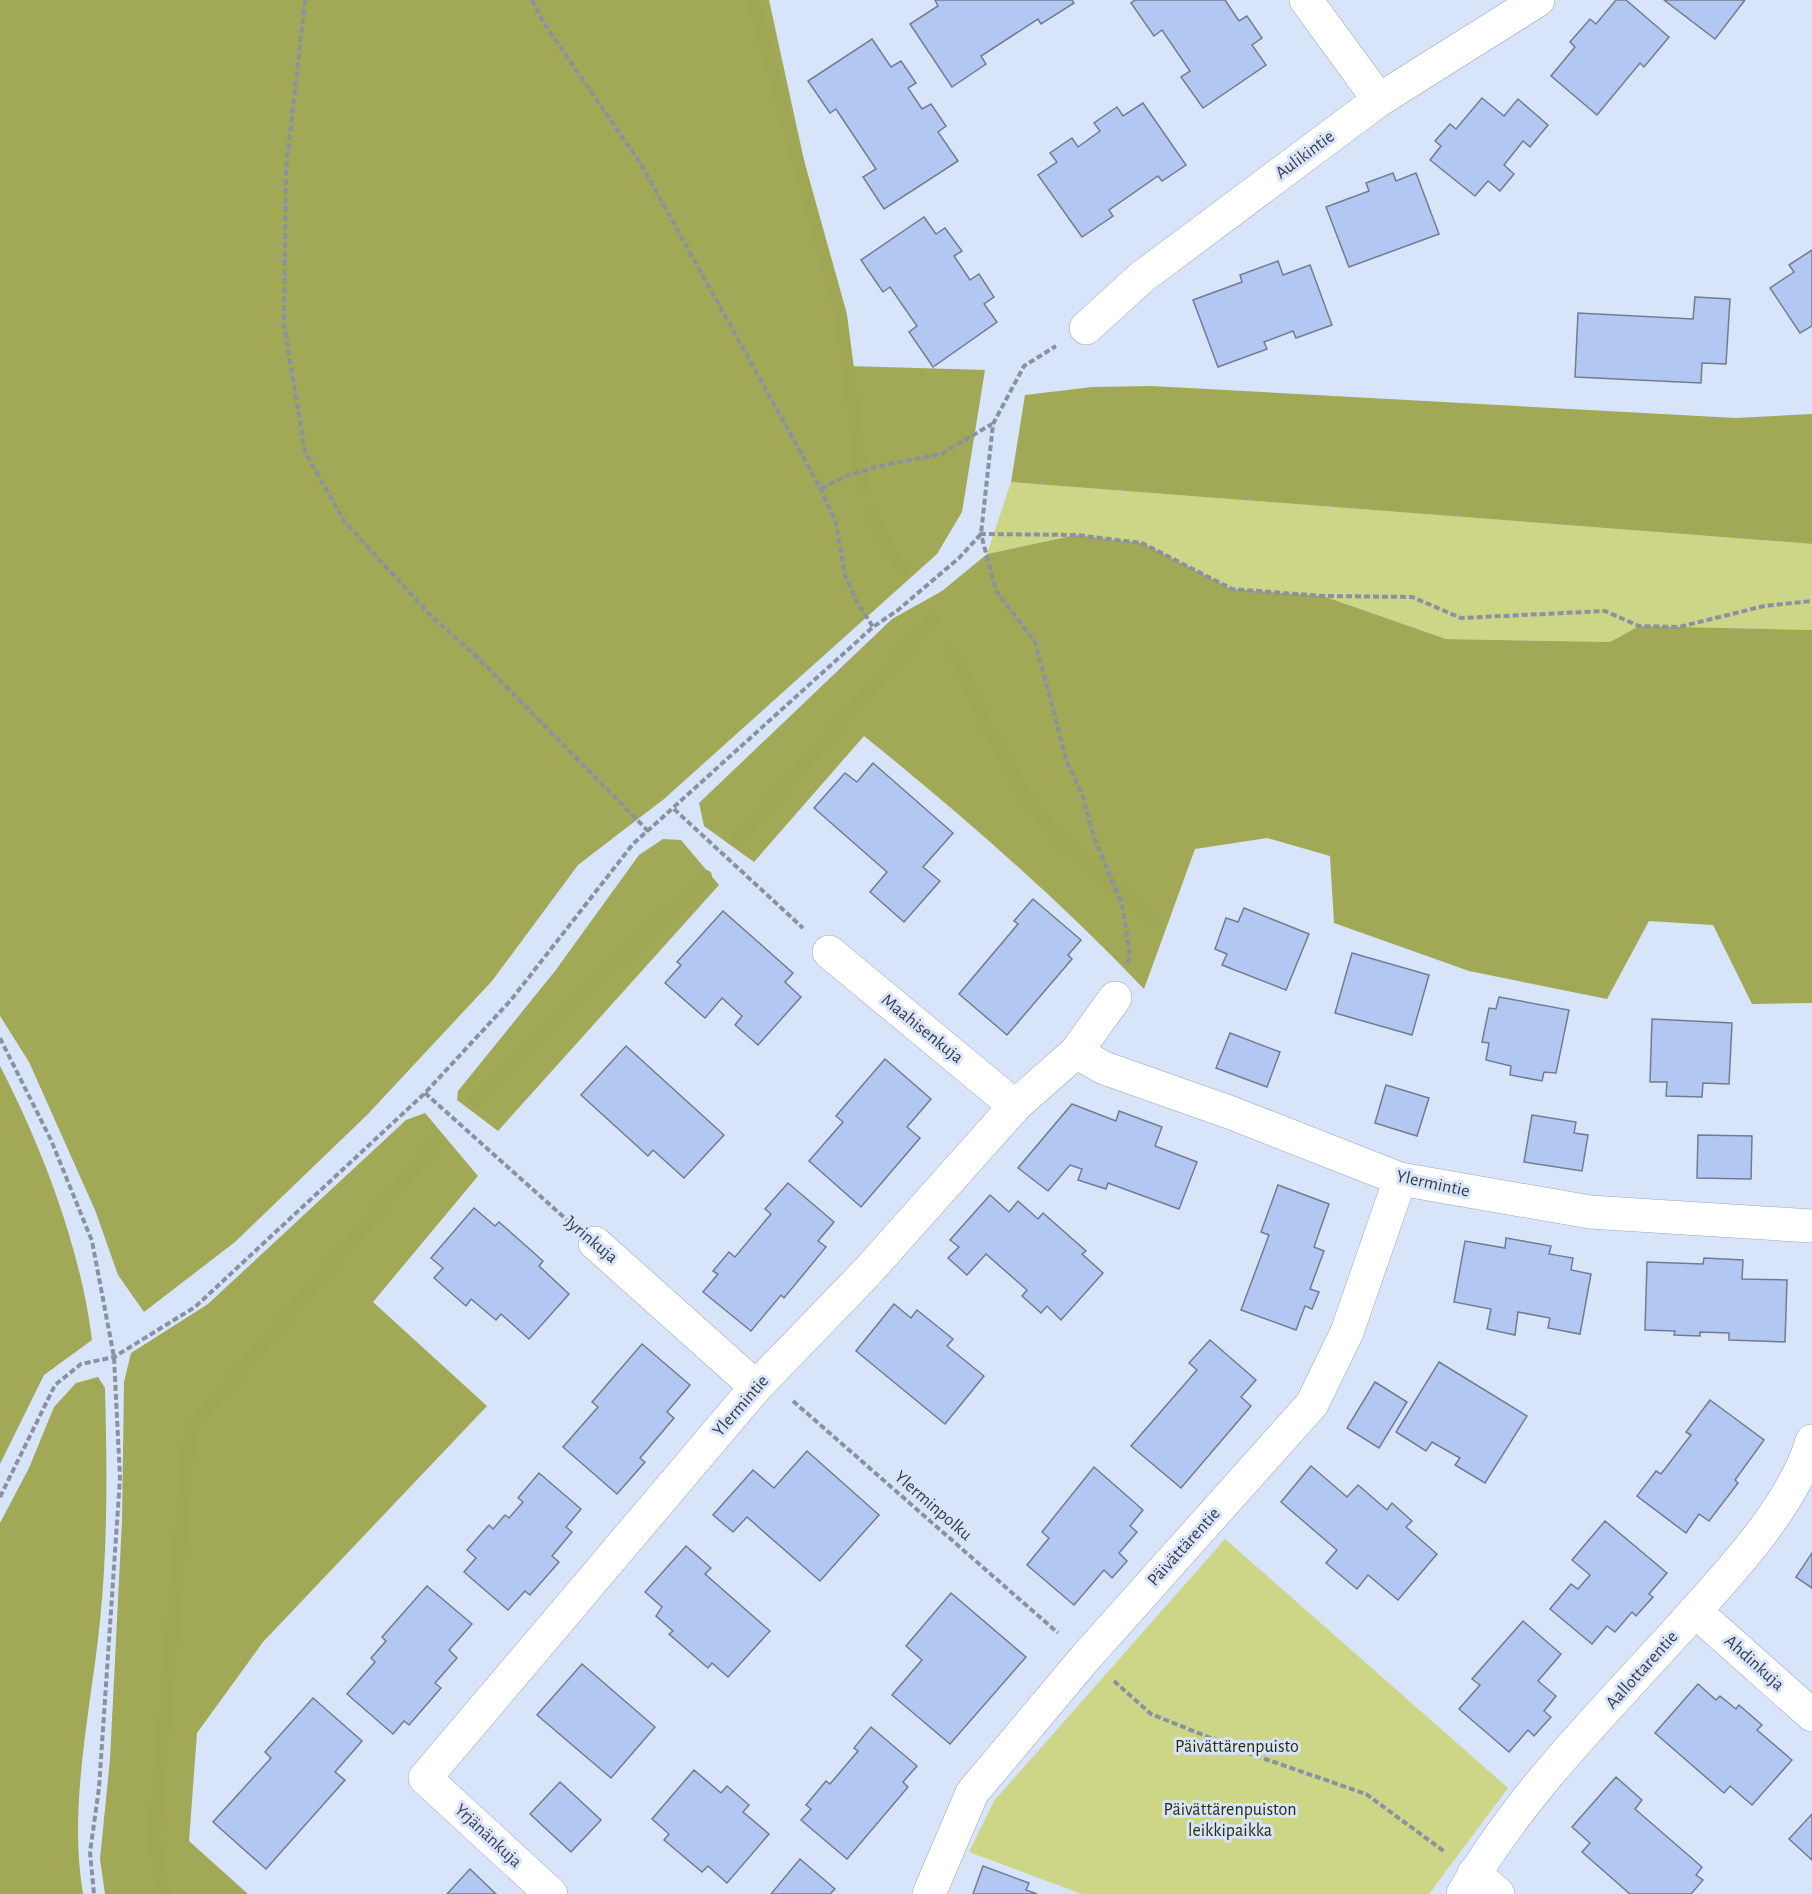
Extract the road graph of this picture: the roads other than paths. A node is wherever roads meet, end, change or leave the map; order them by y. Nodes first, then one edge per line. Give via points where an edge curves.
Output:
1 (1306, 0) edge
2 (1538, 0) edge
3 (1379, 100) junction
4 (1086, 328) road end
5 (829, 952) road end
6 (1115, 998) road end
7 (1076, 1052) junction
8 (1015, 1106) junction
9 (1400, 1179) junction
10 (1812, 1226) edge
11 (596, 1244) road end
12 (756, 1387) junction
13 (1812, 1441) edge
14 (1695, 1611) junction
15 (1812, 1715) edge
16 (425, 1778) joint
17 (1478, 1887) edge
18 (551, 1894) edge
19 (929, 1894) edge

1 - 3 street
2 - 3 street, Aulikintie
3 - 4 street, Aulikintie via 1142,277
5 - 8 street, Maahisenkuja
6 - 7 street, Ylermintie
7 - 8 street, Ylermintie
7 - 9 street, Ylermintie via 1104,1068
8 - 12 street, Ylermintie via 867,1271
9 - 10 street, Ylermintie via 1590,1212
9 - 19 street, Päivättärentie via 1347,1332 1312,1404 1086,1657 972,1792
11 - 12 street, Jyrinkuja
12 - 16 street, Ylermintie
13 - 14 street, Aallottarentie via 1797,1479 1739,1562
14 - 15 street, Ahdinkuja
14 - 17 street, Aallottarentie via 1540,1786
16 - 18 street, Yrjänänkuja

